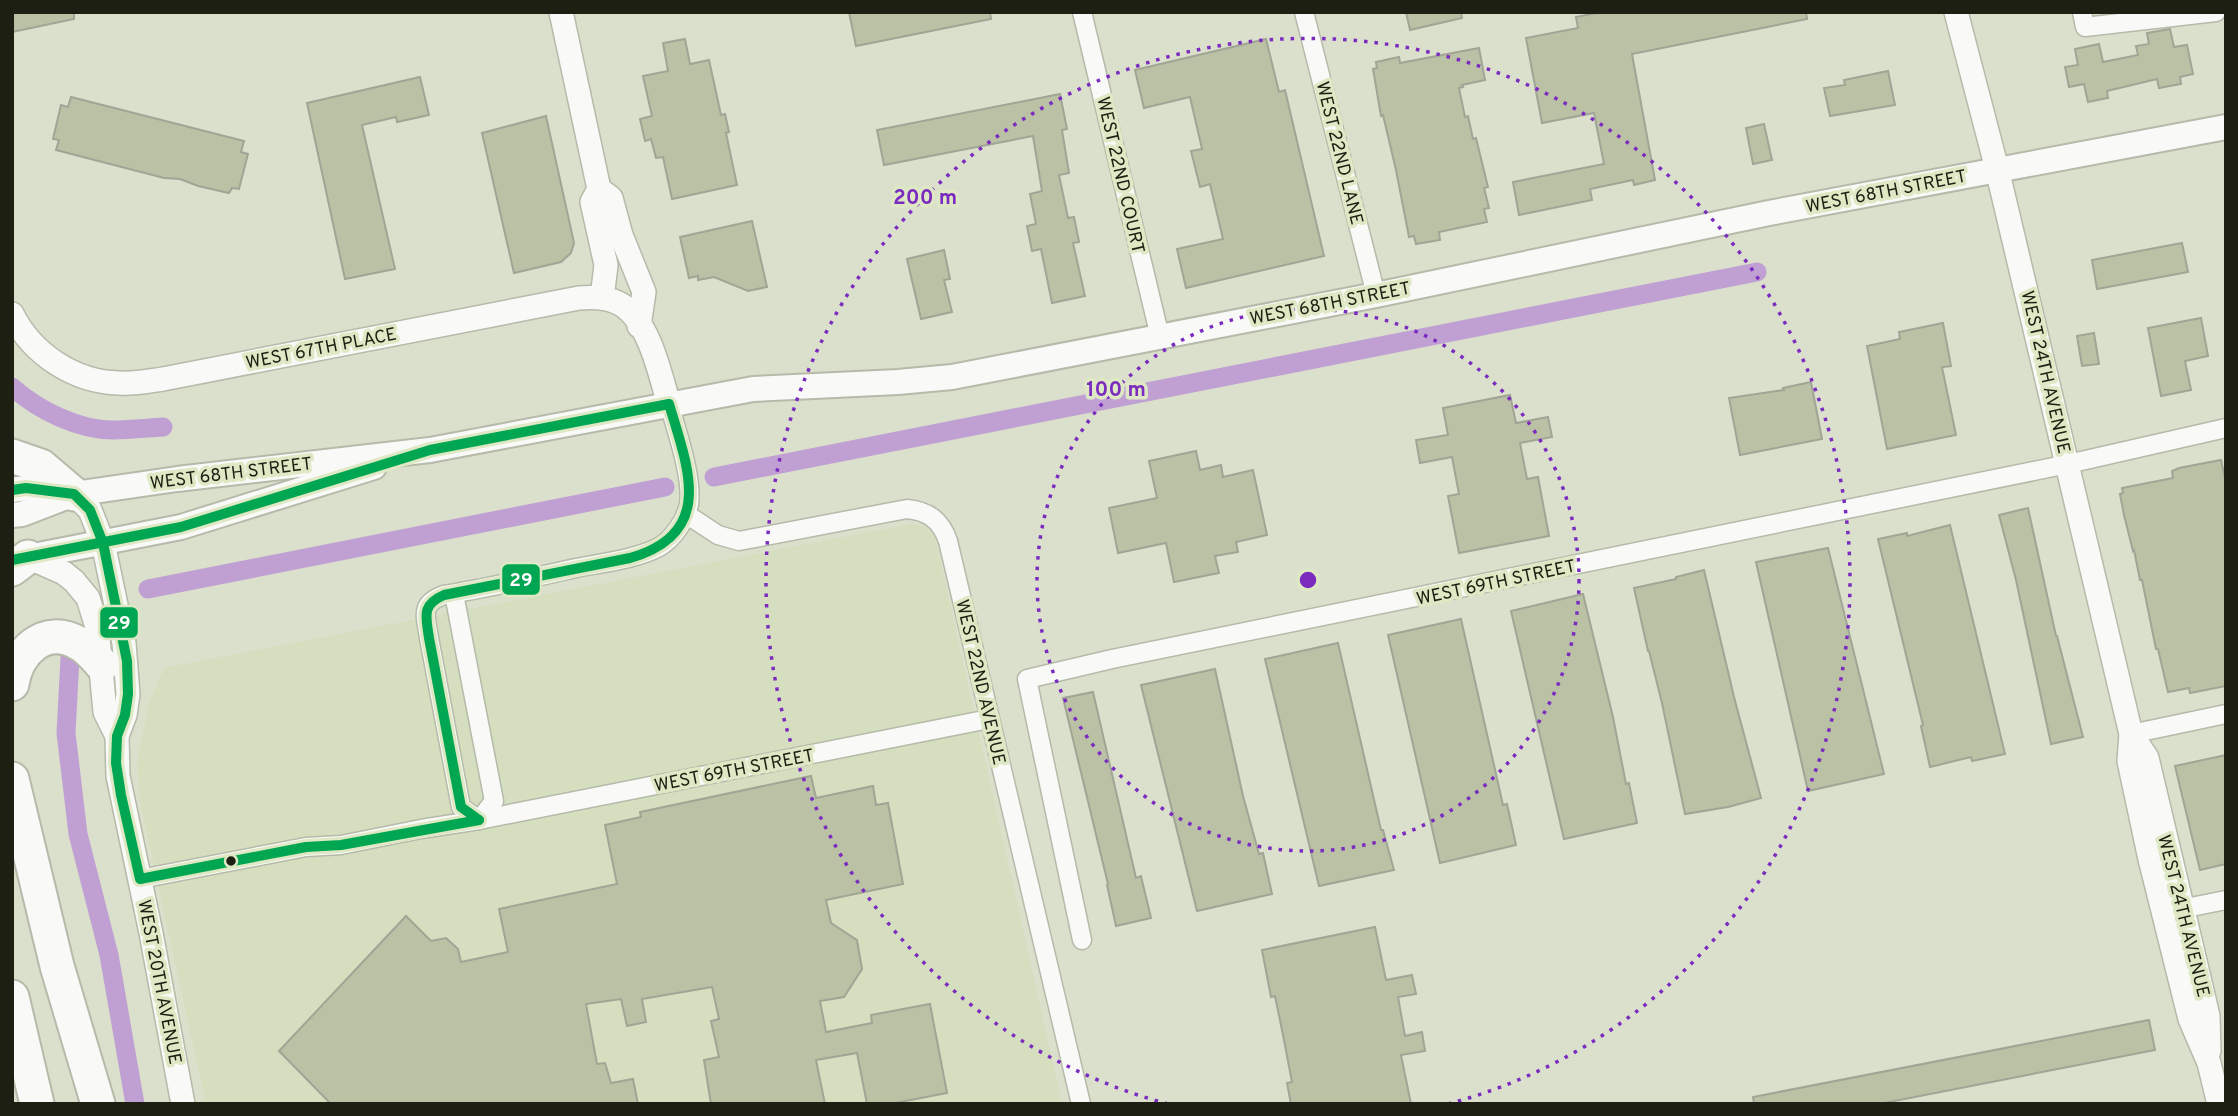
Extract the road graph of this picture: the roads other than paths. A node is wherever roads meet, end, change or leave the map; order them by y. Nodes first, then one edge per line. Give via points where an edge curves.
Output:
1 (561, 12) edge
2 (1082, 12) edge
3 (1304, 12) edge
4 (1956, 12) edge
5 (2217, 12) edge
6 (2084, 20) edge
7 (2226, 127) edge
8 (1997, 169) junction
9 (599, 190) junction
10 (1376, 295) junction
11 (602, 298) junction
12 (12, 314) edge
13 (639, 326) junction
14 (1160, 337) junction
15 (669, 404) junction
16 (2226, 428) edge
17 (430, 450) junction
18 (12, 456) edge
19 (2068, 464) junction
20 (12, 490) edge
21 (74, 494) junction
22 (686, 514) junction
23 (12, 515) edge
24 (103, 543) junction
25 (18, 562) edge
26 (454, 594) junction
27 (102, 665) junction
28 (12, 684) edge
29 (2226, 714) edge
30 (989, 719) junction
31 (2131, 734) junction
32 (117, 736) junction
33 (12, 779) edge
34 (479, 820) junction
35 (140, 878) junction
36 (2226, 900) edge
37 (2173, 910) junction
38 (1082, 940) dead end
39 (12, 997) edge
40 (2217, 1083) edge
41 (37, 1104) edge
42 (98, 1104) edge
43 (183, 1104) edge
44 (1081, 1104) edge

1 - 9 street
2 - 14 street, WEST 22ND COURT
3 - 10 street, WEST 22ND LANE
4 - 8 street, WEST 24TH AVENUE
5 - 6 street
7 - 8 main road, WEST 68TH STREET
8 - 10 main road, WEST 68TH STREET
8 - 19 street, WEST 24TH AVENUE
9 - 11 street via 592,202 606,265
9 - 13 street via 611,198 644,292
10 - 14 main road, WEST 68TH STREET
11 - 12 street, WEST 67TH PLACE via 579,298 120,383 72,372 27,338
11 - 13 street via 624,306
13 - 15 street via 654,355
14 - 15 main road, WEST 68TH STREET via 952,377 776,387
15 - 17 main road, WEST 68TH STREET
15 - 22 street via 685,461
16 - 19 street, WEST 69TH STREET
17 - 21 main road, WEST 68TH STREET
17 - 24 main road, WEST 68TH STREET via 181,527
18 - 21 highway via 41,466
19 - 31 street, WEST 24TH AVENUE
19 - 38 street, WEST 69TH STREET via 1027,679
20 - 21 main road, WEST 68TH STREET
21 - 23 main road, WEST 68TH STREET
21 - 24 street, WEST 20TH AVENUE via 90,510
22 - 26 street via 669,539 647,552
22 - 30 street, WEST 22ND AVENUE via 718,536 738,541 907,509 927,513 940,524 948,541
24 - 25 main road, WEST 68TH STREET
24 - 32 street, WEST 20TH AVENUE via 129,682
25 - 27 street, WEST 20TH AVENUE via 64,573 88,598
26 - 34 street via 494,801
26 - 34 street via 430,601 425,613 461,807
27 - 28 highway via 76,642 50,638 23,653
27 - 32 street, WEST 20TH AVENUE via 105,712
29 - 31 street
30 - 34 street, WEST 69TH STREET
30 - 44 street, WEST 22ND AVENUE
31 - 37 street, WEST 24TH AVENUE via 2147,758 2168,855
32 - 35 street, WEST 20TH AVENUE via 118,776
33 - 42 highway via 57,966
34 - 35 street, WEST 69TH STREET
35 - 43 street, WEST 20TH AVENUE
36 - 37 street
37 - 40 street, WEST 24TH AVENUE via 2208,1016
39 - 41 highway

